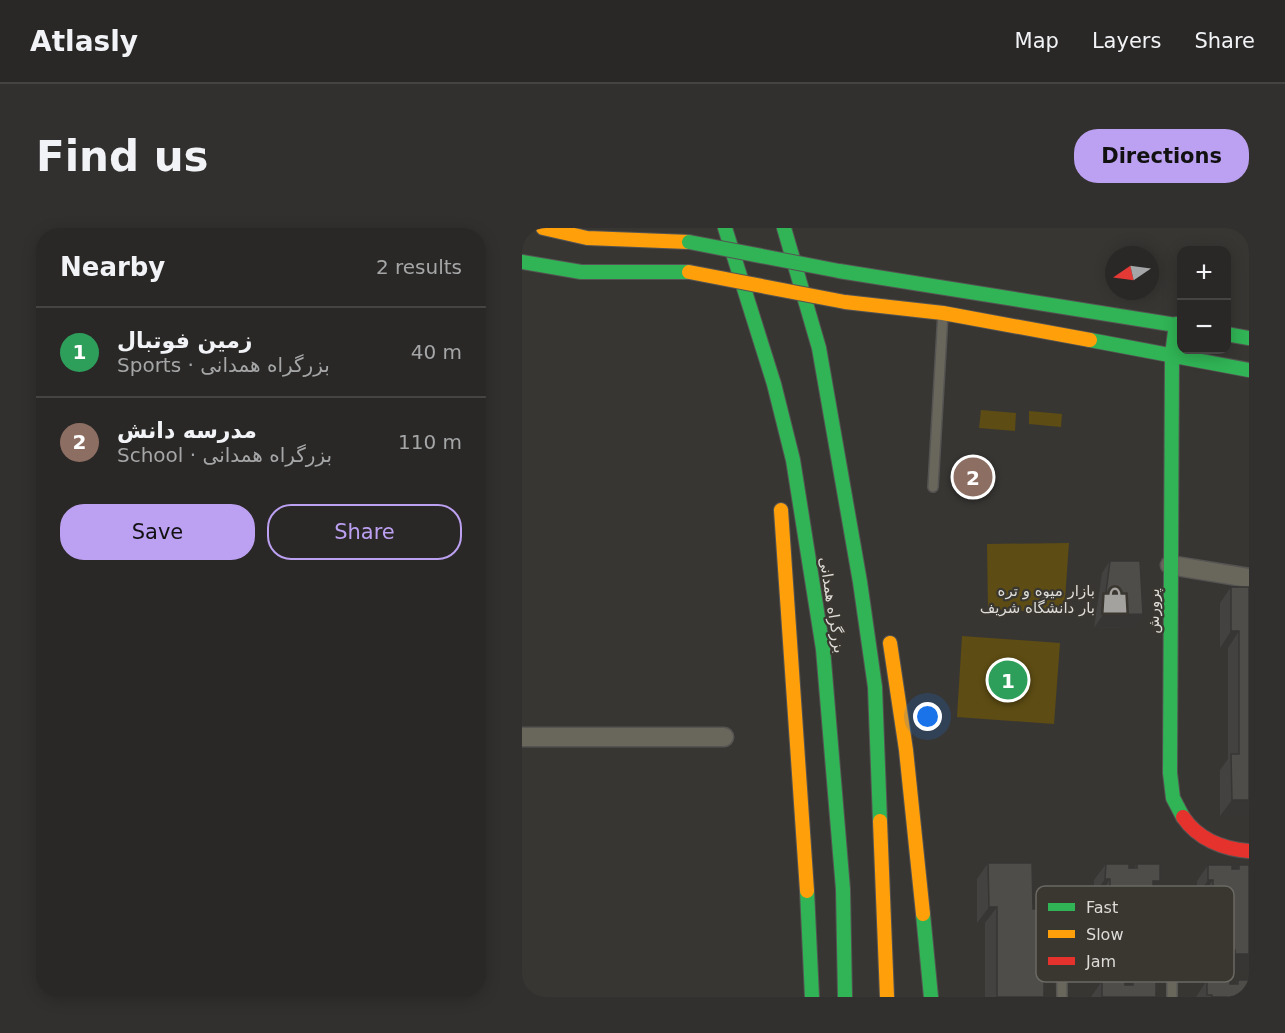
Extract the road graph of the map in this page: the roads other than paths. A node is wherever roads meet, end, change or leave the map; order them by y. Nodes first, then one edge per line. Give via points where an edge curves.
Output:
1 (543, 228) edge
2 (724, 228) edge
3 (784, 228) edge
4 (522, 262) edge
5 (942, 313) junction
6 (1177, 325) edge
7 (1177, 334) edge
8 (1231, 335) edge
9 (1249, 338) edge
10 (819, 348) junction
11 (1172, 355) junction
12 (1249, 370) edge
13 (774, 384) junction
14 (773, 443) dead end
15 (851, 448) dead end
16 (933, 487) dead end
17 (780, 500) dead end
18 (1170, 565) junction
19 (1249, 578) edge
20 (887, 624) dead end
21 (522, 737) edge
22 (724, 737) dead end
23 (804, 850) junction
24 (1249, 851) edge
25 (796, 962) dead end
26 (1062, 982) edge
27 (812, 997) edge
28 (844, 997) edge
29 (887, 997) edge
30 (931, 997) edge
31 (1062, 997) edge

1 - 6 main road, bridge via 587,238 689,242 839,271
2 - 13 main road, بزرگراه همدانی
3 - 10 main road, بزرگراه همدانی
4 - 5 main road, bridge via 581,272 689,272 845,302
5 - 11 main road
5 - 16 lane
7 - 11 main road, پرورش
8 - 9 main road
10 - 15 main road
10 - 29 main road, بزرگراه همدانی via 875,687
11 - 12 main road
11 - 18 main road, پرورش
13 - 14 main road
13 - 28 main road, بزرگراه همدانی via 793,460 823,649 843,889
17 - 23 main road via 794,635
18 - 19 street
18 - 24 main road, پرورش via 1173,801 1188,823 1208,841 1230,851
20 - 30 main road via 906,750
21 - 22 street
23 - 25 main road
23 - 27 main road
26 - 31 lane

